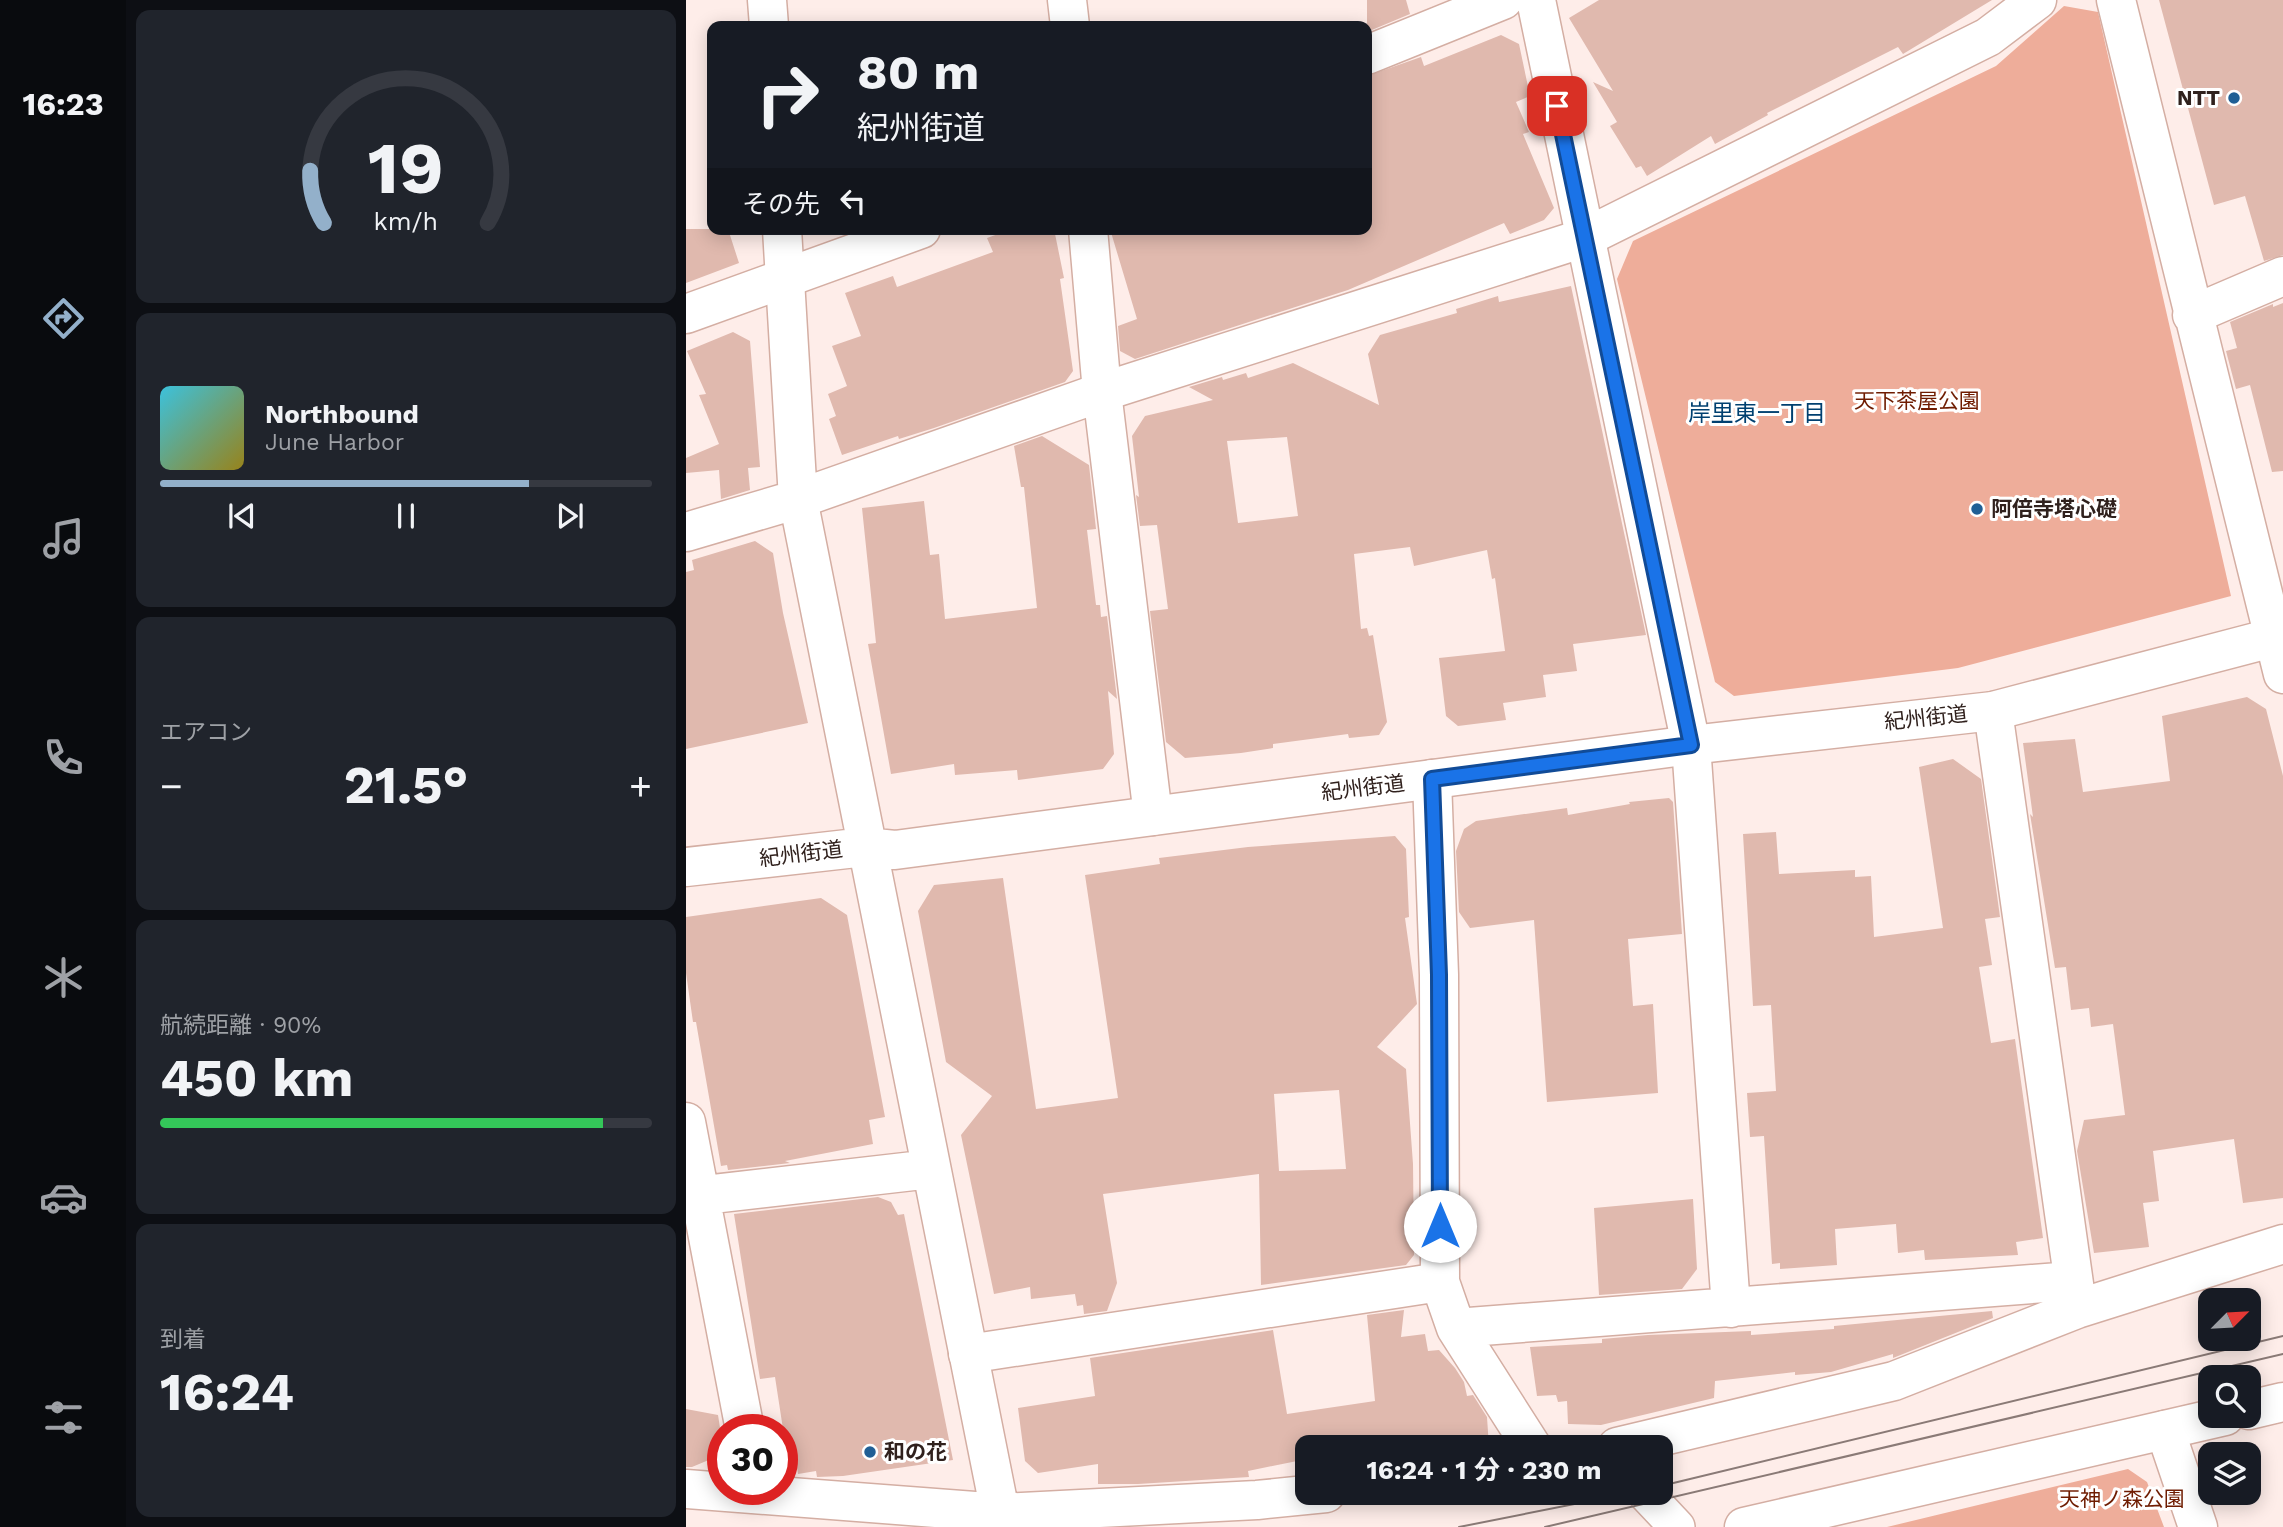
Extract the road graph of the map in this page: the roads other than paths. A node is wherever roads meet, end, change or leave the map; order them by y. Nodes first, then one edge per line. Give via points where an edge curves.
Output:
1 (767, 0) edge
2 (1067, 0) edge
3 (1503, 0) edge
4 (1536, 0) edge
5 (2037, 0) edge
6 (2116, 0) edge
7 (769, 21) edge
8 (1069, 21) edge
9 (1372, 53) edge
10 (782, 235) edge
11 (905, 235) edge
12 (1089, 235) edge
13 (1584, 238) junction
14 (2283, 276) edge
15 (786, 279) junction
16 (686, 314) edge
17 (2193, 315) junction
18 (1102, 392) junction
19 (799, 499) junction
20 (686, 532) edge
21 (2279, 636) edge
22 (2283, 674) edge
23 (1993, 711) junction
24 (1691, 745) junction
25 (1432, 779) junction
26 (1153, 816) junction
27 (865, 846) junction
28 (686, 867) edge
29 (686, 1122) edge
30 (931, 1169) junction
31 (693, 1196) edge
32 (2283, 1244) edge
33 (1440, 1282) junction
34 (2075, 1295) junction
35 (1731, 1308) junction
36 (1456, 1328) junction
37 (968, 1354) junction
38 (2283, 1402) edge
39 (2261, 1407) edge
40 (741, 1414) edge
41 (2198, 1422) edge
42 (2165, 1430) junction
43 (1524, 1435) edge
44 (1667, 1435) edge
45 (686, 1489) edge
46 (707, 1490) edge
47 (1295, 1496) edge
48 (798, 1498) edge
49 (1656, 1505) edge
50 (1002, 1520) edge
51 (1677, 1527) edge
52 (1744, 1527) edge
53 (2198, 1527) edge

1 - 7 street
2 - 8 street
3 - 9 street
4 - 13 street
5 - 13 street via 1988,37
6 - 17 street
10 - 15 street
11 - 15 street
12 - 18 street
13 - 18 street
13 - 24 street
14 - 17 street
15 - 16 street
15 - 19 street
17 - 21 street
18 - 19 street
18 - 26 street
19 - 20 street
19 - 27 street
21 - 22 street
21 - 23 street, 紀州街道
23 - 24 street, 紀州街道
23 - 34 street
24 - 25 street, 紀州街道
24 - 35 street
25 - 26 street, 紀州街道
25 - 33 street via 1439,975
26 - 27 street, 紀州街道 via 895,850
27 - 28 street, 紀州街道
27 - 30 street
29 - 31 street
30 - 31 street
30 - 37 street
31 - 40 street
32 - 34 street
33 - 36 street
33 - 37 street
34 - 35 street
34 - 44 street via 1894,1381
35 - 36 street
36 - 43 street
37 - 50 street
38 - 39 street
41 - 42 street
42 - 52 street
42 - 53 street
45 - 46 street
47 - 50 street
48 - 50 street
49 - 51 street

